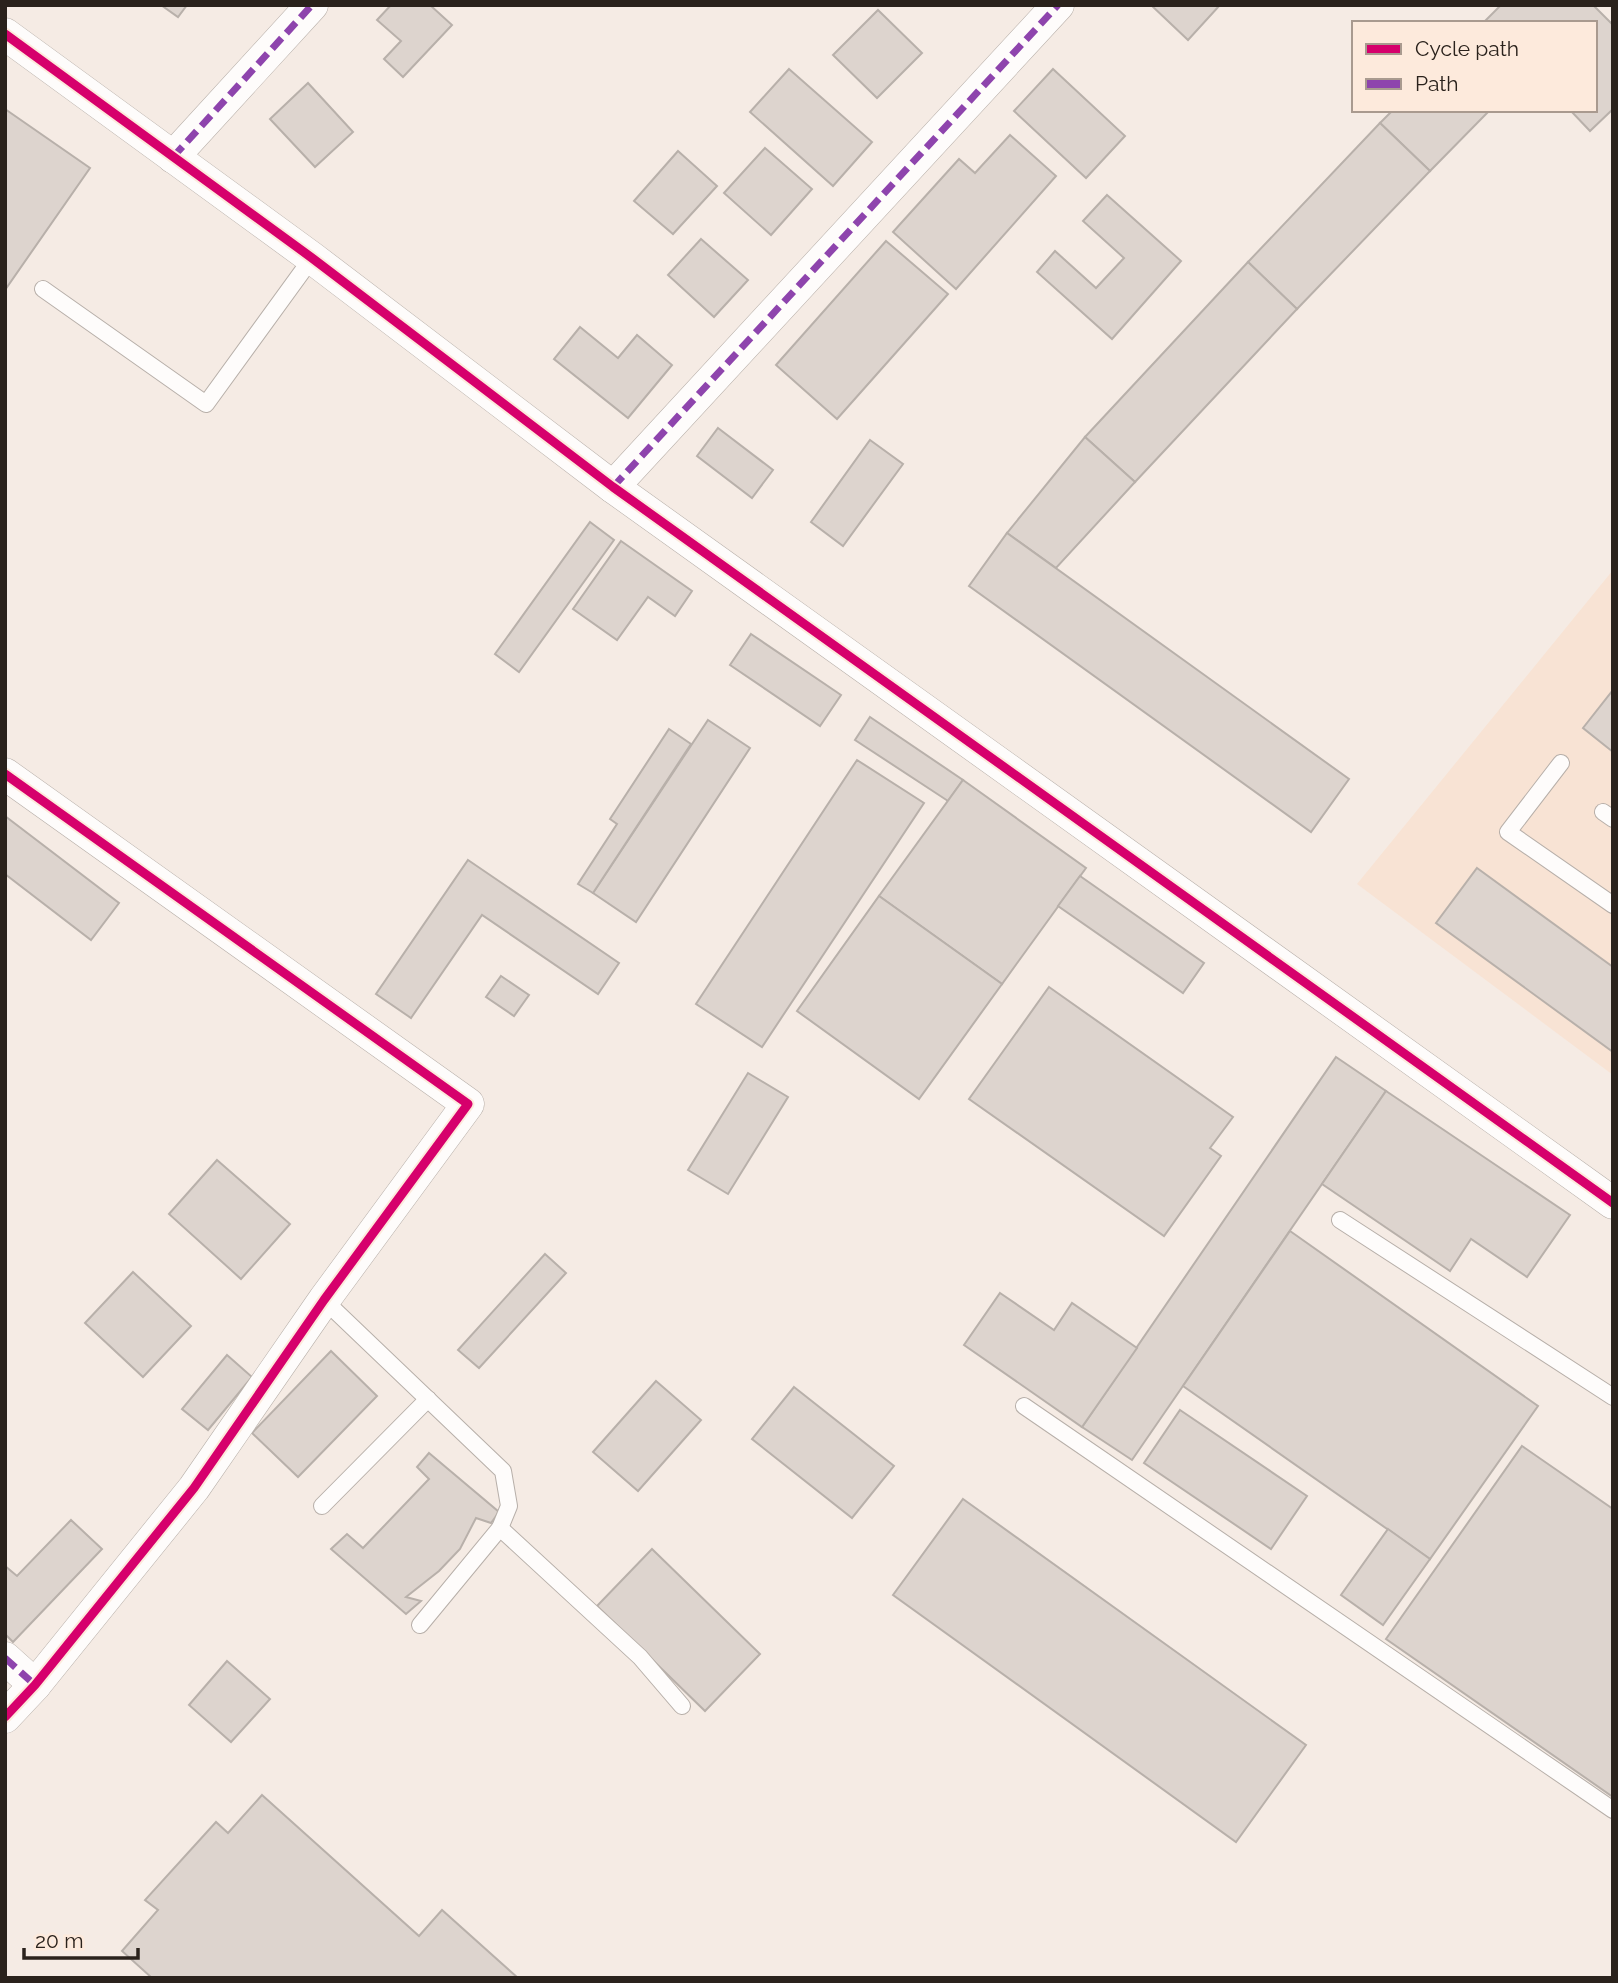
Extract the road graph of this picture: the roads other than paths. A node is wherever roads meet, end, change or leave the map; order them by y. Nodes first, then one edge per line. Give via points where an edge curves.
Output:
1 (312, 5) edge
2 (1058, 5) edge
3 (5, 34) edge
4 (173, 157) junction
5 (312, 258) junction
6 (43, 289) dead end
7 (612, 486) junction
8 (1561, 764) dead end
9 (5, 774) edge
10 (1613, 905) edge
11 (1613, 1203) edge
12 (1340, 1220) dead end
13 (324, 1300) junction
14 (1613, 1396) edge
15 (428, 1399) junction
16 (1024, 1406) dead end
17 (322, 1506) dead end
18 (500, 1528) junction
19 (420, 1625) dead end
20 (5, 1658) edge
21 (35, 1685) junction
22 (682, 1706) dead end
23 (5, 1717) edge
24 (1613, 1810) edge

1 - 4 street
2 - 7 street
3 - 4 street
4 - 5 street
5 - 6 lane via 206,404
5 - 7 street
7 - 11 street
8 - 10 lane via 1508,832
9 - 13 street via 468,1104
12 - 14 lane
13 - 15 lane
13 - 21 street via 194,1488
15 - 17 lane
15 - 18 lane via 503,1471 509,1506
16 - 24 lane
18 - 19 lane
18 - 22 lane via 640,1657
20 - 21 street
21 - 23 street

